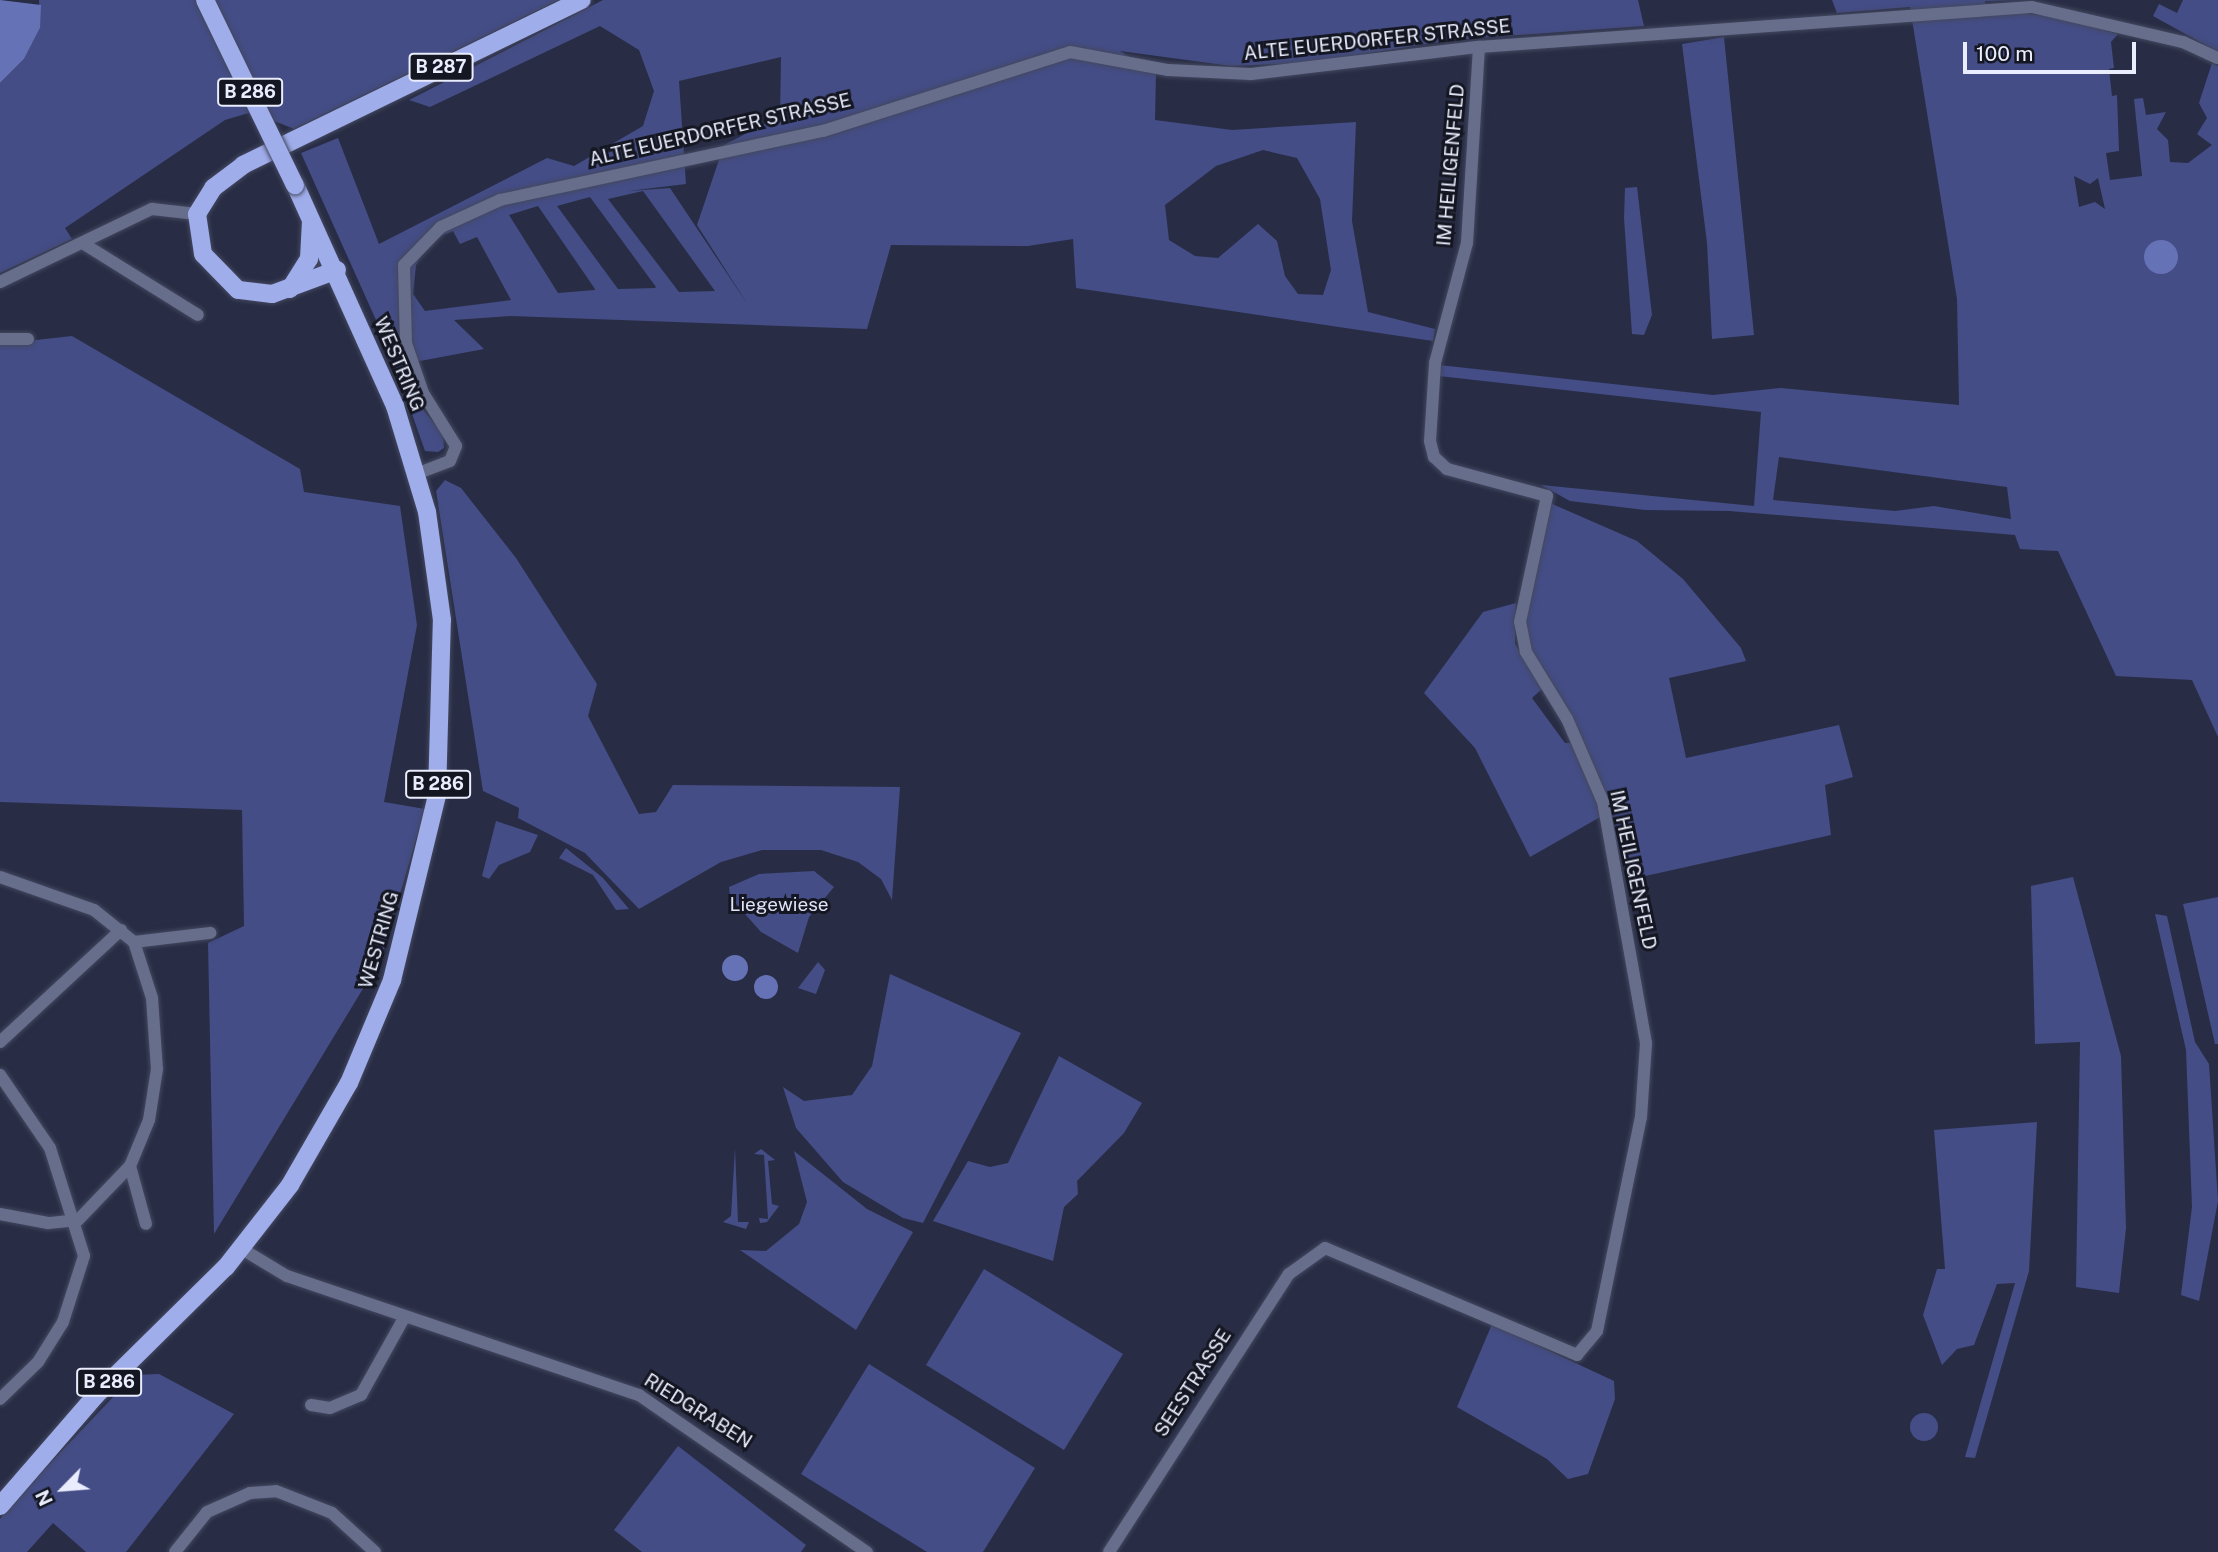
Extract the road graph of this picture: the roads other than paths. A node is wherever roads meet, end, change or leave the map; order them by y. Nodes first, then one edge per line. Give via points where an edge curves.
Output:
1 (205, 0) edge
2 (582, 0) edge
3 (1479, 47) junction
4 (2218, 58) edge
5 (197, 214) junction
6 (311, 218) junction
7 (84, 244) junction
8 (337, 270) junction
9 (0, 282) edge
10 (290, 289) junction
11 (198, 315) dead end
12 (0, 339) edge
13 (28, 339) dead end
14 (416, 474) junction
15 (0, 877) edge
16 (121, 930) junction
17 (210, 933) dead end
18 (134, 942) junction
19 (0, 1042) edge
20 (0, 1075) edge
21 (130, 1166) junction
22 (0, 1213) edge
23 (78, 1220) junction
24 (146, 1224) dead end
25 (1325, 1248) joint
26 (242, 1249) junction
27 (404, 1318) junction
28 (2, 1393) edge
29 (311, 1405) dead end
30 (0, 1506) edge
31 (175, 1552) edge
32 (375, 1552) edge
33 (867, 1552) edge
34 (1109, 1552) edge

1 - 6 main road, B 286, bridge
2 - 5 main road, B 287 via 243,164 213,188
3 - 4 street, ALTE EUERDORFER STRASSE via 2032,7 2183,42
3 - 14 street, ALTE EUERDORFER STRASSE via 1237,74 1070,52 823,131 531,191 471,211 421,241 404,265 412,368 456,438 450,461
3 - 25 street, IM HEILIGENFELD via 1467,243 1435,363 1430,441 1434,457 1447,469 1546,496 1520,622 1526,652 1567,719 1602,802 1646,1043 1641,1117 1597,1331 1577,1355
5 - 7 street via 152,209
5 - 10 main road via 203,254 224,282 259,295
6 - 8 main road, B 286
6 - 10 main road via 309,259
7 - 9 street
7 - 11 street
8 - 10 main road
8 - 14 main road, WESTRING / B 286 via 396,406
12 - 13 street
14 - 26 main road, WESTRING / B 286 via 435,563 443,667 437,795 412,910 392,980 349,1083 290,1185
15 - 16 street via 76,902
16 - 18 street
16 - 19 street
17 - 18 street
18 - 21 street via 152,998 157,1069 149,1120
20 - 23 street via 50,1149
21 - 23 street
21 - 24 street
22 - 23 street via 48,1223
23 - 28 street via 83,1275 38,1362
25 - 34 street, SEESTRASSE via 1282,1285
26 - 27 street, RIEDGRABEN via 273,1270
26 - 30 main road, WESTRING / B 286 via 96,1395
27 - 29 street via 361,1395 330,1408
27 - 33 street, RIEDGRABEN via 639,1395
31 - 32 street via 207,1512 250,1493 276,1491 332,1513

